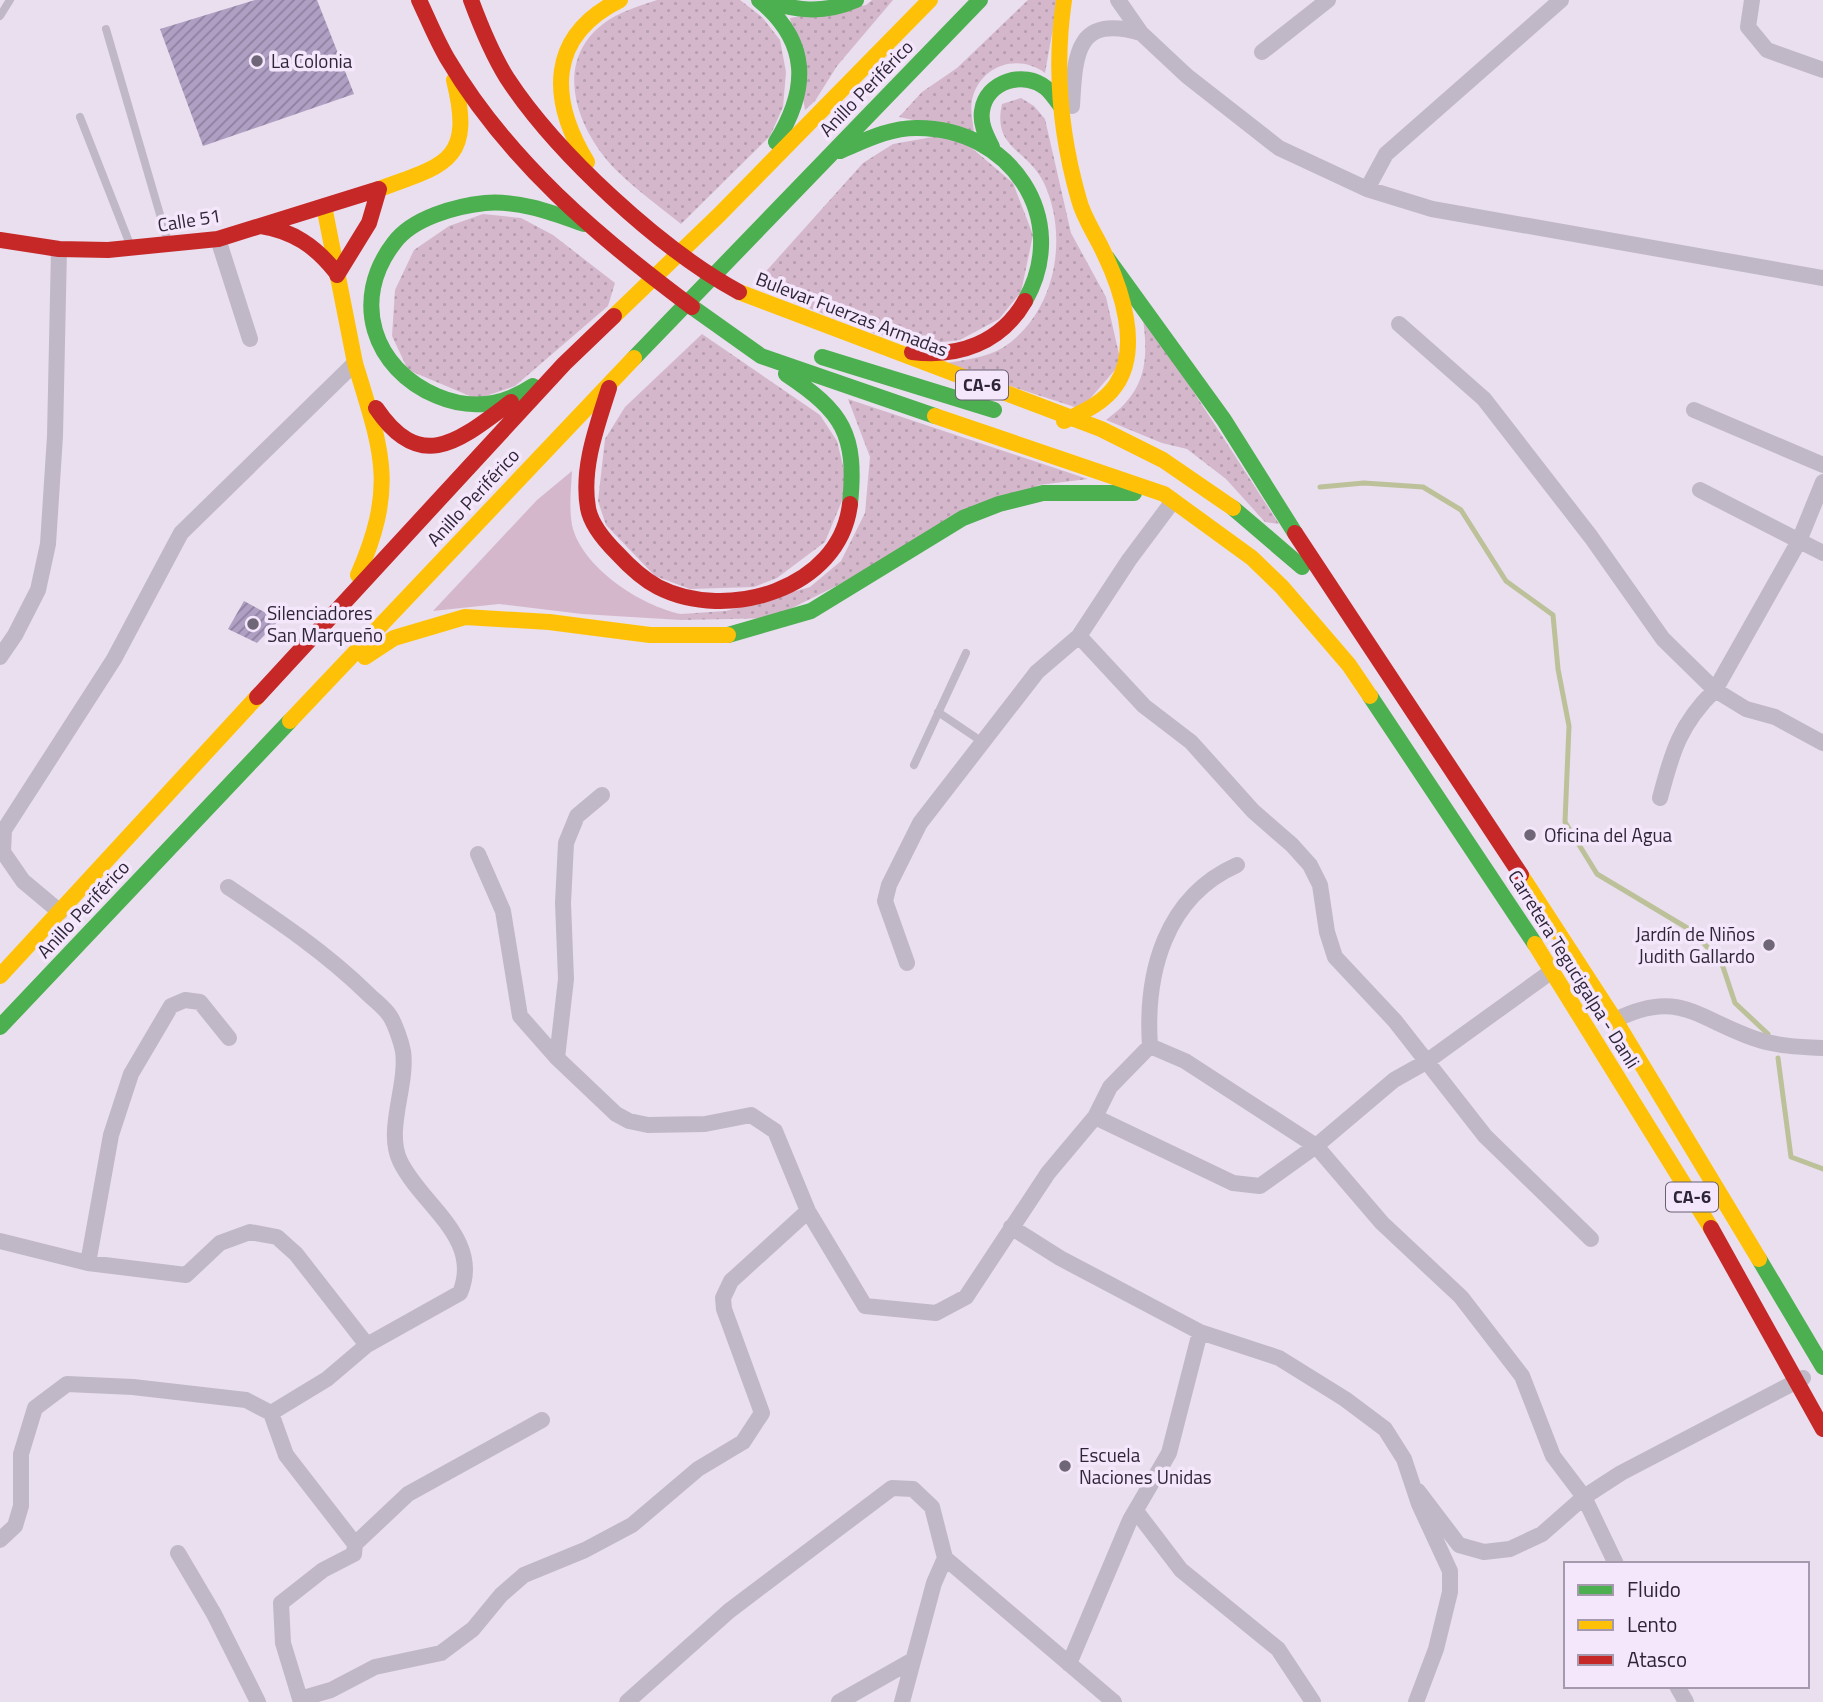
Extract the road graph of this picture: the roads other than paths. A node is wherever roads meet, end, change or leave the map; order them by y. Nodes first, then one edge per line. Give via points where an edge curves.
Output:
1 (10, 0) edge
2 (419, 0) edge
3 (471, 0) edge
4 (620, 0) edge
5 (760, 0) edge
6 (856, 0) edge
7 (930, 0) edge
8 (980, 0) edge
9 (1064, 0) edge
10 (1118, 0) edge
11 (1328, 0) edge
12 (1752, 0) edge
13 (1557, 1) edge
14 (0, 16) edge
15 (106, 29) dead end
16 (1141, 33) junction
17 (1262, 52) dead end
18 (450, 67) junction
19 (1823, 70) edge
20 (1060, 104) junction
21 (80, 117) dead end
22 (992, 147) junction
23 (831, 155) junction
24 (1069, 155) junction
25 (749, 185) junction
26 (379, 189) junction
27 (1367, 189) junction
28 (617, 199) junction
29 (324, 206) junction
30 (255, 226) junction
31 (590, 227) junction
32 (218, 239) junction
33 (0, 240) edge
34 (169, 245) junction
35 (59, 249) junction
36 (132, 249) junction
37 (1107, 258) junction
38 (337, 275) junction
39 (1823, 278) edge
40 (709, 320) junction
41 (1399, 324) dead end
42 (250, 339) dead end
43 (771, 340) dead end
44 (874, 347) junction
45 (807, 352) dead end
46 (761, 356) junction
47 (355, 363) junction
48 (564, 364) junction
49 (611, 382) junction
50 (514, 400) junction
51 (1694, 410) dead end
52 (1013, 417) dead end
53 (1032, 421) dead end
54 (1823, 466) edge
55 (1823, 482) edge
56 (1700, 490) dead end
57 (1169, 498) junction
58 (1799, 541) junction
59 (1823, 553) edge
60 (1332, 595) junction
61 (342, 606) junction
62 (1079, 636) junction
63 (965, 653) dead end
64 (0, 657) edge
65 (325, 684) junction
66 (1715, 690) junction
67 (938, 712) junction
68 (981, 741) junction
69 (1823, 743) edge
70 (914, 765) dead end
71 (602, 795) dead end
72 (1660, 798) dead end
73 (2, 828) edge
74 (478, 854) dead end
75 (1237, 865) dead end
76 (4, 866) edge
77 (228, 887) dead end
78 (60, 912) junction
79 (907, 963) dead end
80 (1552, 971) junction
81 (0, 976) edge
82 (1615, 1020) junction
83 (0, 1027) edge
84 (229, 1038) dead end
85 (1150, 1046) junction
86 (1823, 1048) edge
87 (557, 1058) junction
88 (1426, 1062) junction
89 (1095, 1117) junction
90 (1316, 1146) junction
91 (808, 1211) junction
92 (1011, 1227) junction
93 (1591, 1239) dead end
94 (0, 1241) edge
95 (88, 1263) junction
96 (1200, 1332) junction
97 (367, 1345) junction
98 (1822, 1365) edge
99 (1797, 1382) junction
100 (271, 1413) junction
101 (542, 1420) dead end
102 (1823, 1429) edge
103 (1412, 1484) junction
104 (1584, 1497) junction
105 (1136, 1511) junction
106 (0, 1540) edge
107 (355, 1544) junction
108 (178, 1553) dead end
109 (945, 1558) junction
110 (1615, 1562) edge
111 (913, 1660) junction
112 (1069, 1664) junction
113 (300, 1700) edge
114 (258, 1702) edge
115 (627, 1702) edge
116 (839, 1702) edge
117 (902, 1702) edge
118 (1115, 1702) edge
119 (1313, 1702) edge
120 (1416, 1702) edge

1 - 14 lane
2 - 18 main road, CA-6
3 - 28 main road, Bulevar Fuerzas Armadas / CA-6 via 484,39 511,87 543,128
4 - 28 main road via 581,27 561,61 564,111 584,159
5 - 6 main road via 803,13 836,10
5 - 25 main road via 773,10 790,39 801,75 792,117
7 - 25 main road, Anillo Periférico
8 - 23 main road, Anillo Periférico
9 - 20 main road
10 - 16 street
11 - 17 street
12 - 19 street via 1748,27 1767,50
13 - 27 street via 1385,154
15 - 34 lane
16 - 24 street via 1122,27 1102,28 1087,36 1078,49
16 - 27 street via 1187,76 1279,148
18 - 26 main road, Calle 51 via 463,132 455,152 440,167
18 - 31 main road, CA-6 via 510,146
20 - 22 main road via 1041,83 1027,78 999,83 985,100 980,121
20 - 24 main road
21 - 36 lane
22 - 23 main road via 964,134 920,127 901,129
22 - 44 main road via 1029,188 1043,232 1043,256 1022,310 978,344 943,355
23 - 49 main road, Anillo Periférico
24 - 37 main road via 1079,204
25 - 48 main road, Anillo Periférico
26 - 29 main road, Calle 51
26 - 38 main road via 373,218
27 - 39 street via 1432,209
28 - 44 main road, Bulevar Fuerzas Armadas / CA-6 via 659,241 737,292
29 - 30 main road, Calle 51
29 - 38 main road
30 - 32 main road, Calle 51
30 - 38 main road via 281,229 304,239
31 - 40 main road, CA-6
31 - 50 main road via 543,210 494,203 452,210 395,240 381,266 373,287 372,310 382,352 393,370 422,393 463,406
32 - 34 main road, Calle 51
32 - 42 street
33 - 35 main road, Calle 51
34 - 36 main road, Calle 51
35 - 36 main road, Calle 51
35 - 64 street via 48,544 38,590
37 - 53 main road via 1127,321 1125,374 1114,392 1097,405 1061,422
37 - 60 main road via 1224,420
38 - 47 main road
40 - 43 main road
40 - 46 main road, CA-6
41 - 66 street via 1484,399 1663,639
44 - 60 main road, Bulevar Fuerzas Armadas / CA-6 via 1087,423 1172,464 1272,539
45 - 52 main road
46 - 49 main road via 826,403 853,454 853,483 842,530 827,555 806,578 748,603 719,604 659,588 616,554 588,510 586,467
46 - 57 main road, CA-6
47 - 50 main road via 388,429 401,440 420,446 455,442
47 - 61 main road via 386,484 373,544
47 - 73 street via 181,533 114,659
48 - 50 main road
48 - 61 main road, Anillo Periférico
49 - 65 main road, Anillo Periférico
51 - 54 street
55 - 58 street
56 - 58 street
57 - 62 street
57 - 65 main road via 1089,491 1044,493 999,504 962,518 811,611 730,635 650,635 465,617 394,638
57 - 80 main road, Carretera Tegucigalpa - Danli / CA-6 via 1252,558 1349,665
58 - 59 street
58 - 66 street
60 - 82 main road, Carretera Tegucigalpa - Danli / CA-6 via 1419,718
61 - 78 main road, Anillo Periférico
62 - 68 street via 1037,672
62 - 88 street via 1144,706 1191,742 1310,865 1320,884 1335,957
63 - 67 lane
65 - 83 main road, Anillo Periférico
66 - 69 street
66 - 72 street via 1695,709 1673,746
67 - 68 lane
67 - 70 lane
68 - 79 street via 920,823 889,885 885,901
71 - 87 street via 577,816 566,843 566,979
73 - 76 street
74 - 87 street via 503,911 520,1016
75 - 85 street via 1197,889 1174,919 1160,948 1153,976
76 - 78 street
77 - 97 street via 297,933 359,985 390,1015 403,1051 394,1140 398,1158 461,1243 466,1278 460,1293
78 - 81 main road, Anillo Periférico
80 - 88 street
80 - 99 main road, Carretera Tegucigalpa - Danli / CA-6 via 1724,1249
82 - 86 street via 1642,1007 1678,1006 1753,1038
82 - 98 main road, Carretera Tegucigalpa - Danli / CA-6
84 - 95 street via 200,1002 185,1000 171,1006 131,1074 111,1135
85 - 89 street via 1110,1087
85 - 90 street via 1185,1060
87 - 91 street via 629,1121 705,1124 751,1115 775,1131
88 - 90 street via 1394,1080
88 - 93 street via 1485,1136
89 - 90 street via 1250,1187 1270,1180
89 - 92 street
90 - 104 street via 1382,1223 1461,1297 1522,1376 1553,1457
91 - 92 street via 864,1306 887,1311 936,1313 966,1297
91 - 113 street via 725,1290 724,1309 762,1413 743,1442 698,1469 632,1525 524,1575 473,1629 441,1653 375,1667
92 - 96 street
94 - 95 street
95 - 97 street via 186,1275 220,1243 250,1232 277,1237 296,1254
96 - 103 street via 1279,1358 1345,1399 1385,1429 1404,1459
96 - 105 street via 1170,1452
97 - 100 street via 327,1379
98 - 99 street
99 - 102 main road, Carretera Tegucigalpa - Danli / CA-6
99 - 104 street via 1621,1473
100 - 106 street via 246,1399 67,1384 35,1408 21,1454 21,1506 15,1526
100 - 107 street via 286,1455
101 - 107 street via 408,1494
103 - 104 street via 1459,1545 1484,1552 1510,1549 1542,1534
103 - 120 street via 1450,1571 1439,1637
104 - 110 street
105 - 112 street
105 - 119 street via 1181,1570 1278,1649
107 - 113 street via 354,1554 323,1570 281,1603 283,1643
108 - 114 street
109 - 111 street
109 - 112 street
109 - 115 street via 932,1507 913,1489 892,1488 729,1611
111 - 116 street
111 - 117 street
112 - 118 street

